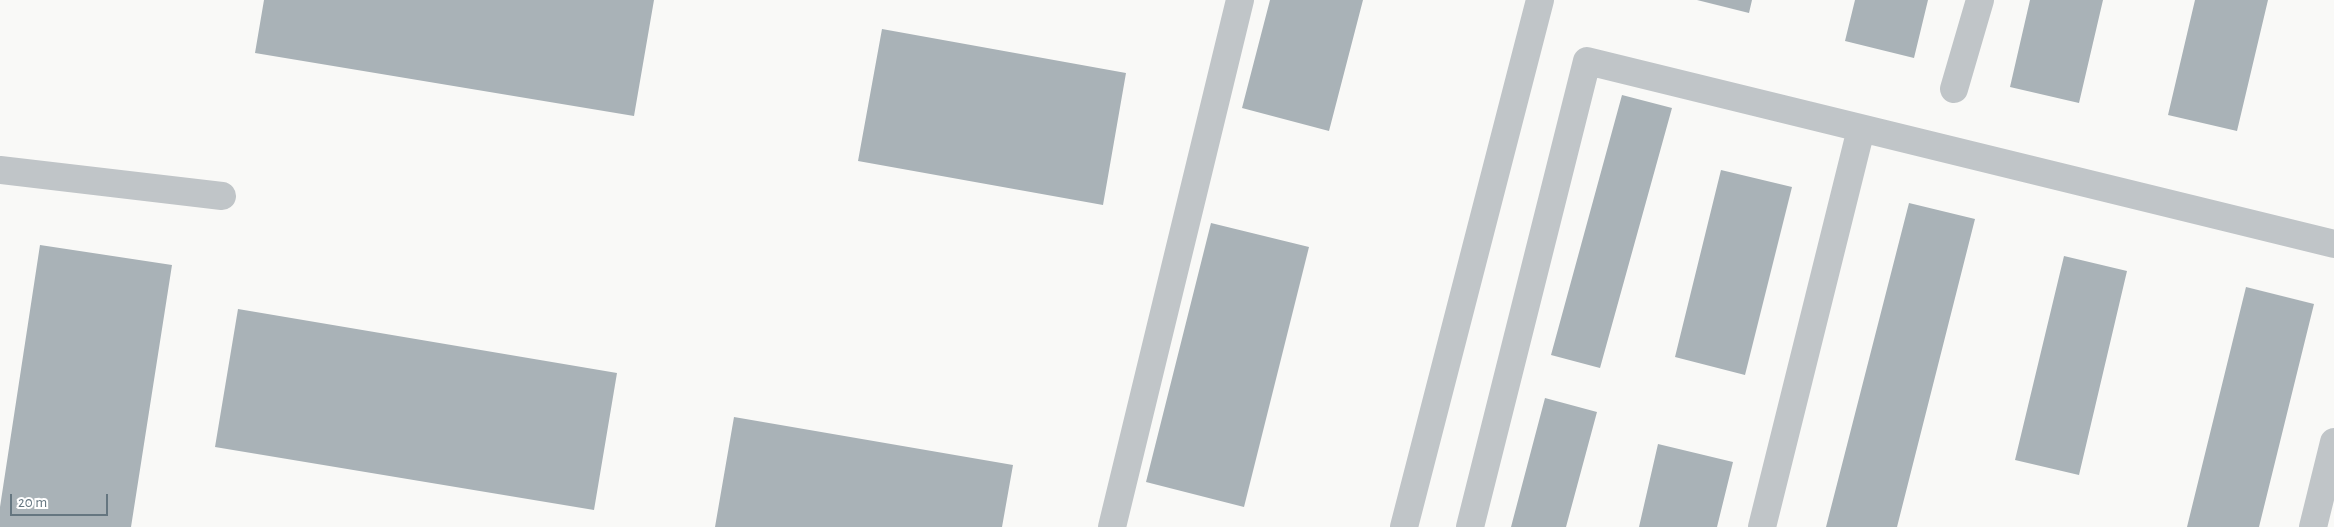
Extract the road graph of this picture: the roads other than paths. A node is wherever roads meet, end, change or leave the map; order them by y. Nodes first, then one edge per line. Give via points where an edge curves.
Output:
1 (1240, 0) edge
2 (1540, 0) edge
3 (1980, 0) edge
4 (1954, 90) dead end
5 (1861, 129) junction
6 (0, 170) edge
7 (222, 196) dead end
8 (2334, 244) edge
9 (2334, 442) edge
10 (1112, 527) edge
11 (1404, 527) edge
12 (1470, 527) edge
13 (1762, 527) edge
14 (2312, 527) edge

1 - 10 street
2 - 11 street
3 - 4 street
5 - 8 street
5 - 12 street via 1587,61
5 - 13 street
6 - 7 street
9 - 14 street

